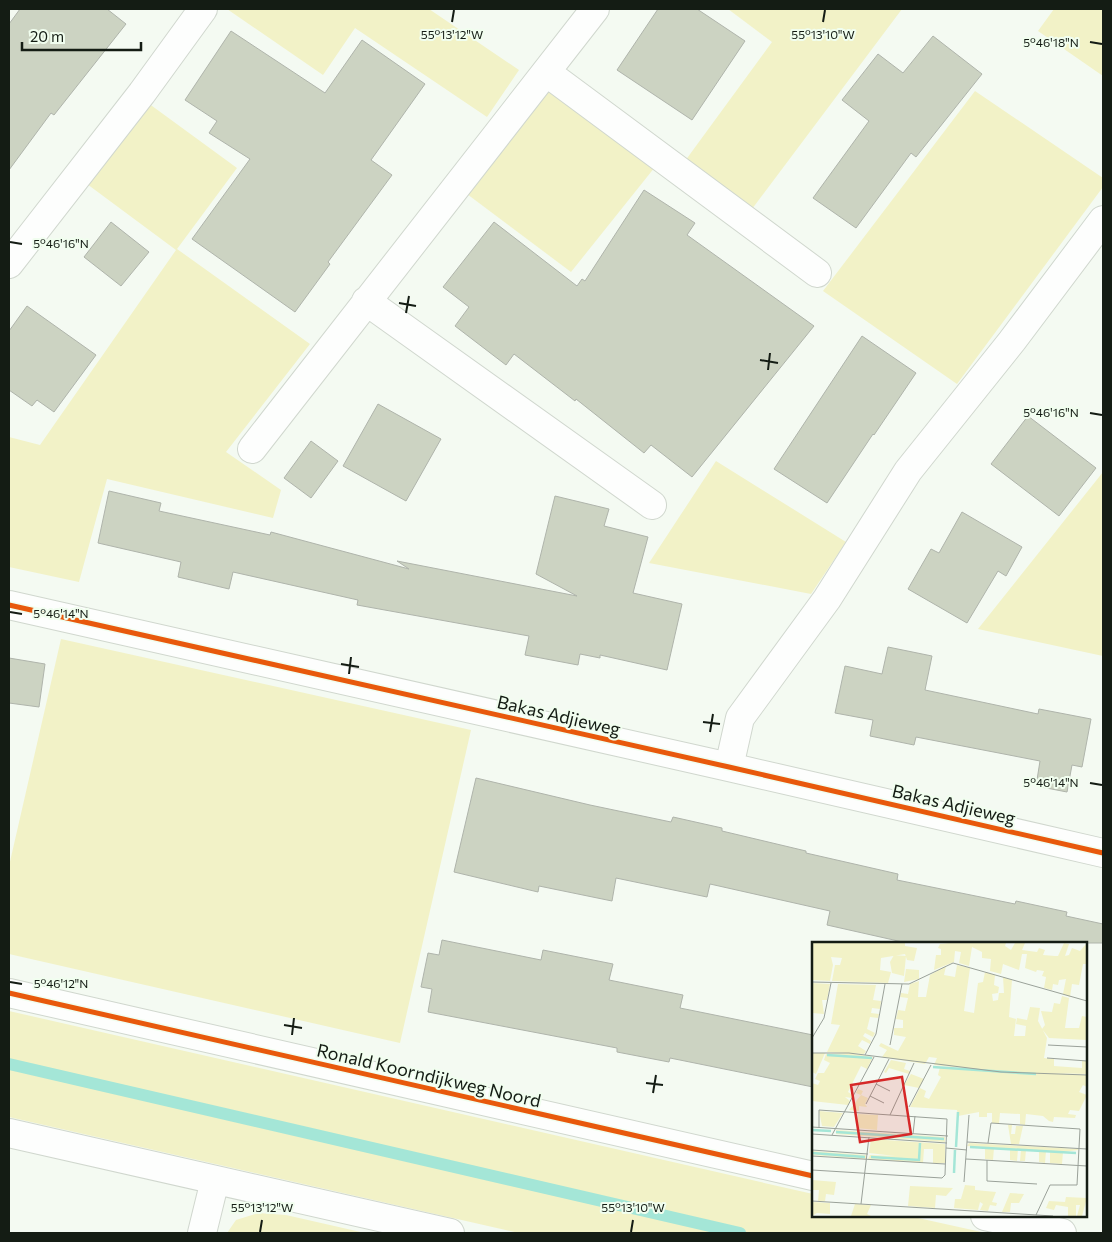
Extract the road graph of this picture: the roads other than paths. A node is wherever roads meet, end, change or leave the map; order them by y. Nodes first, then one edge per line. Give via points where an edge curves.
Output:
1 (203, 9) edge
2 (595, 9) edge
3 (546, 72) junction
4 (1103, 220) edge
5 (9, 264) edge
6 (818, 273) dead end
7 (366, 302) junction
8 (252, 448) dead end
9 (652, 505) dead end
10 (9, 605) edge
11 (729, 767) junction
12 (1103, 853) edge
13 (9, 993) edge
14 (9, 1133) edge
15 (812, 1176) edge
16 (215, 1180) junction
17 (990, 1217) edge
18 (202, 1233) edge
19 (450, 1233) edge
20 (1062, 1233) edge

1 - 5 street
2 - 3 street
3 - 6 street
3 - 7 street
4 - 11 street via 908,471 827,599 740,718
7 - 8 street
7 - 9 street
10 - 11 street, Bakas Adjieweg
11 - 12 street, Bakas Adjieweg
13 - 15 street, Ronald Koorndijkweg Noord
14 - 16 street
16 - 18 street
16 - 19 street
17 - 20 street

